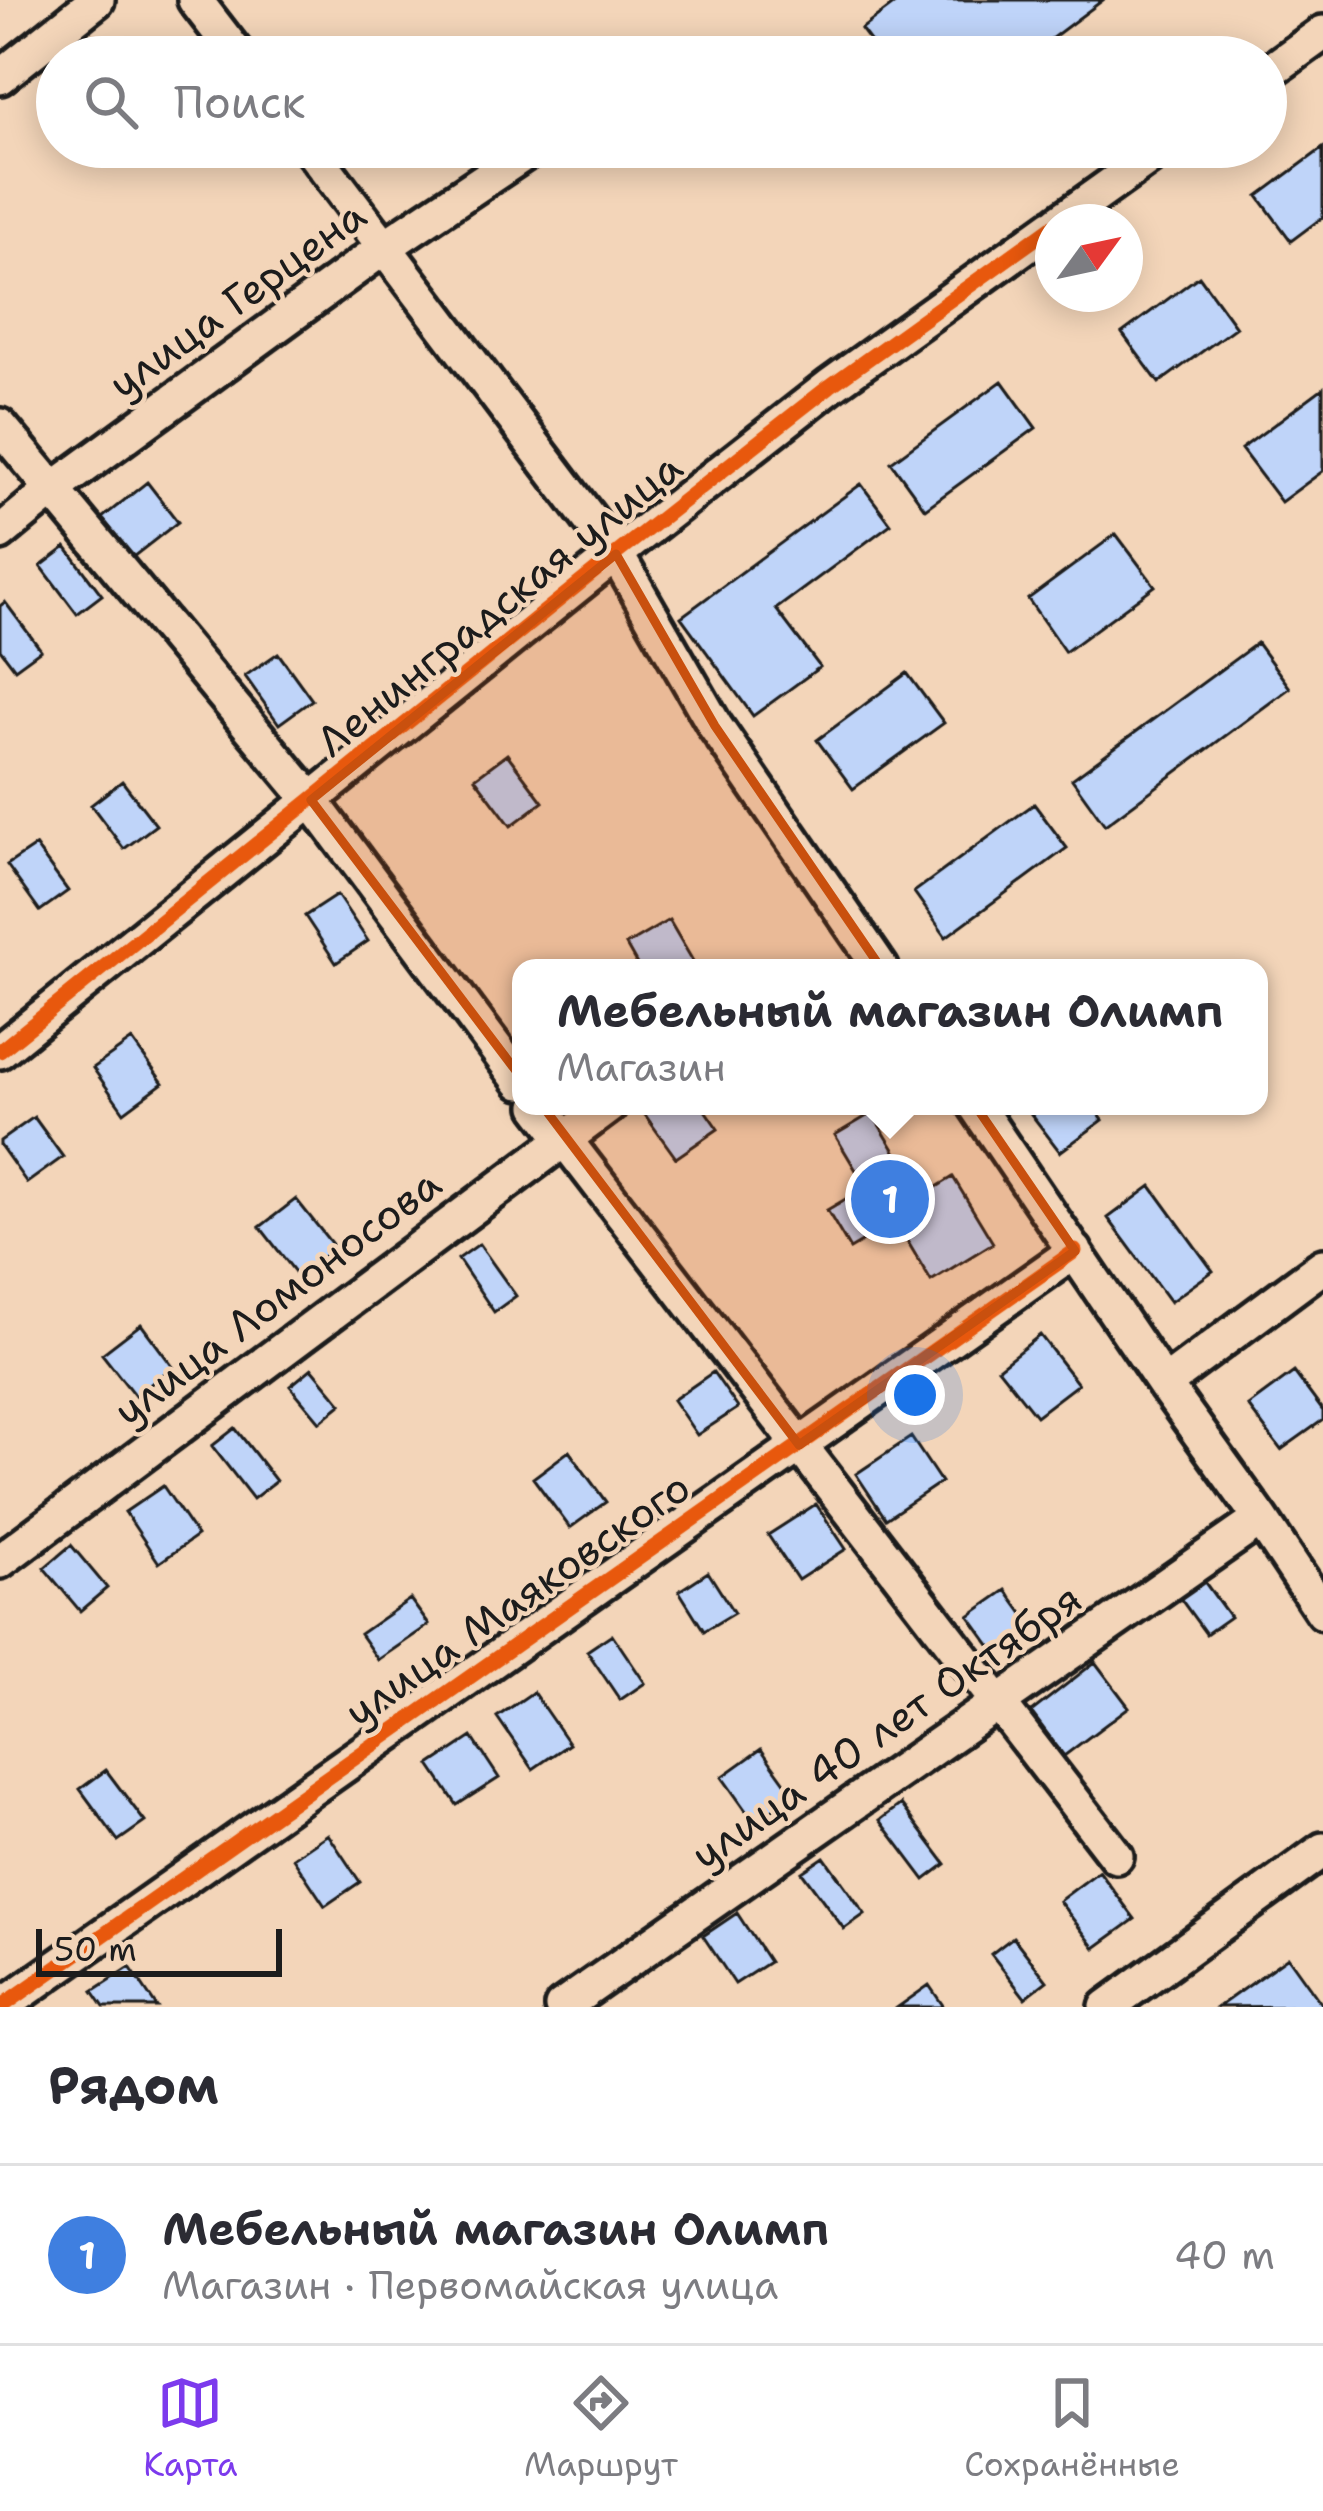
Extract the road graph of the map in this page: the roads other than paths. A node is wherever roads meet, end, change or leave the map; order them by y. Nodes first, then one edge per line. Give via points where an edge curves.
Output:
1 (98, 0) edge
2 (195, 0) edge
3 (1323, 33) edge
4 (52, 36) edge
5 (223, 36) edge
6 (36, 49) edge
7 (1287, 59) edge
8 (0, 77) edge
9 (325, 168) edge
10 (503, 168) edge
11 (1135, 168) edge
12 (1084, 204) edge
13 (1035, 239) edge
14 (386, 246) junction
15 (0, 426) edge
16 (52, 490) junction
17 (0, 533) edge
18 (616, 554) junction
19 (311, 800) junction
20 (875, 959) edge
21 (0, 1051) edge
22 (512, 1070) edge
23 (546, 1115) edge
24 (597, 1115) edge
25 (982, 1115) edge
26 (564, 1139) junction
27 (1076, 1251) junction
28 (1323, 1266) edge
29 (1164, 1384) junction
30 (800, 1444) junction
31 (1261, 1519) junction
32 (0, 1561) edge
33 (1323, 1612) edge
34 (998, 1702) junction
35 (1116, 1856) dead end
36 (1318, 1863) edge
37 (1, 2007) edge
38 (562, 2007) edge
39 (1107, 2007) edge

1 - 4 street
2 - 5 street
3 - 7 street
6 - 8 street
9 - 14 street
10 - 14 street, улица Герцена
11 - 12 street, Ленинградская улица
13 - 18 street, Ленинградская улица
14 - 16 street, улица Герцена
14 - 18 street
15 - 16 street
16 - 17 street, улица Герцена
16 - 19 street
18 - 19 street, Ленинградская улица
18 - 20 street via 715,726
19 - 21 street, Ленинградская улица
19 - 22 street
23 - 26 street
24 - 26 street, улица Ломоносова
25 - 27 street
26 - 30 street
26 - 32 street, улица Ломоносова
27 - 29 street
27 - 30 street, улица Маяковского
28 - 29 street
29 - 31 street
30 - 34 street
30 - 37 street, улица Маяковского
31 - 33 street
31 - 34 street, улица 40 лет Октября
34 - 35 street
34 - 38 street, улица 40 лет Октября
36 - 39 street

